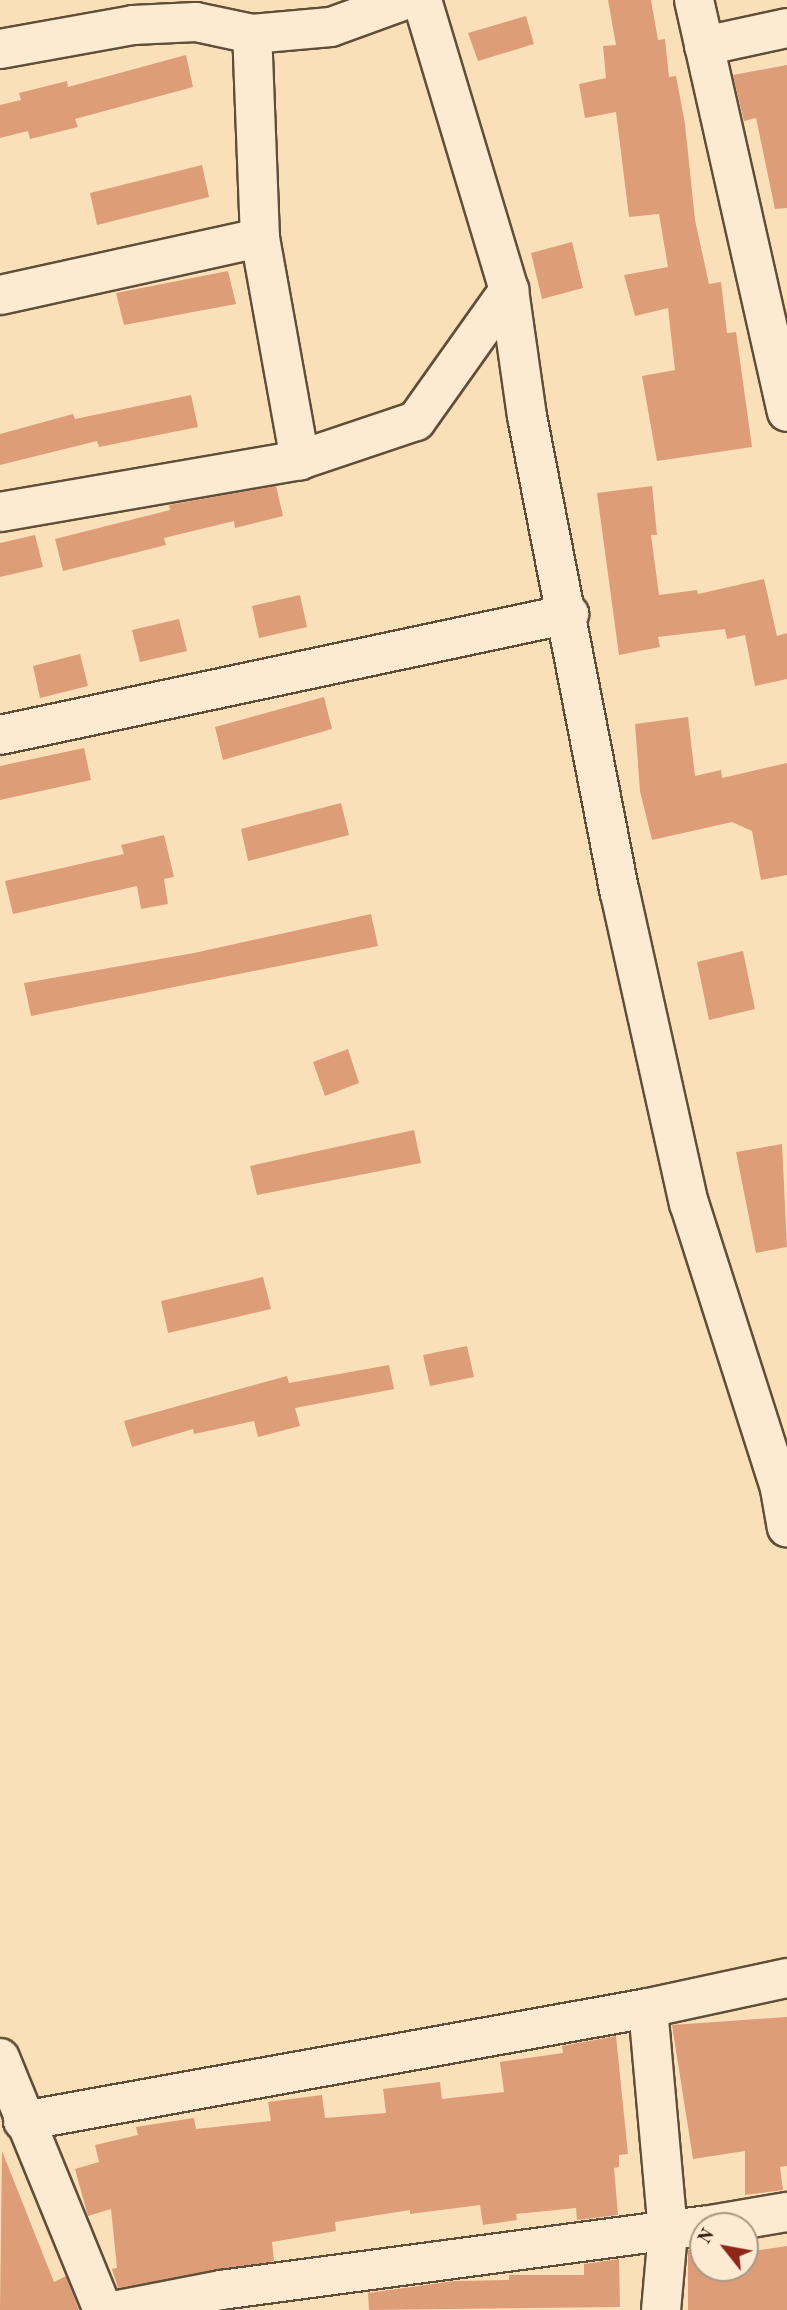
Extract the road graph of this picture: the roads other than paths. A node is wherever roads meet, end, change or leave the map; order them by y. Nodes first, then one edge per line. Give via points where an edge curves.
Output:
1 (405, 0) edge
2 (422, 0) edge
3 (694, 0) edge
4 (787, 28) edge
5 (252, 34) junction
6 (704, 46) junction
7 (0, 49) edge
8 (260, 238) junction
9 (771, 251) edge
10 (509, 290) junction
11 (0, 295) edge
12 (787, 412) edge
13 (300, 460) junction
14 (0, 512) edge
15 (569, 614) junction
16 (0, 735) edge
17 (787, 1527) edge
18 (787, 1978) edge
19 (648, 2008) junction
20 (0, 2058) edge
21 (23, 2122) junction
22 (787, 2212) edge
23 (689, 2213) edge
24 (759, 2217) edge
25 (689, 2228) edge
26 (689, 2236) edge
27 (103, 2310) edge
28 (118, 2310) edge
29 (661, 2310) edge

1 - 5 street via 331,27
2 - 10 street
3 - 6 street
4 - 6 street
5 - 7 street via 197,22 133,25
5 - 8 street
6 - 9 street
8 - 11 street
8 - 13 street
9 - 12 street
10 - 13 street via 416,421
10 - 15 street via 527,416
13 - 14 street
15 - 16 street
15 - 17 street via 620,893 689,1203 780,1489
18 - 19 street
19 - 21 street
19 - 23 street
20 - 21 street
21 - 27 street
22 - 24 street
25 - 28 street via 221,2290
26 - 29 street

